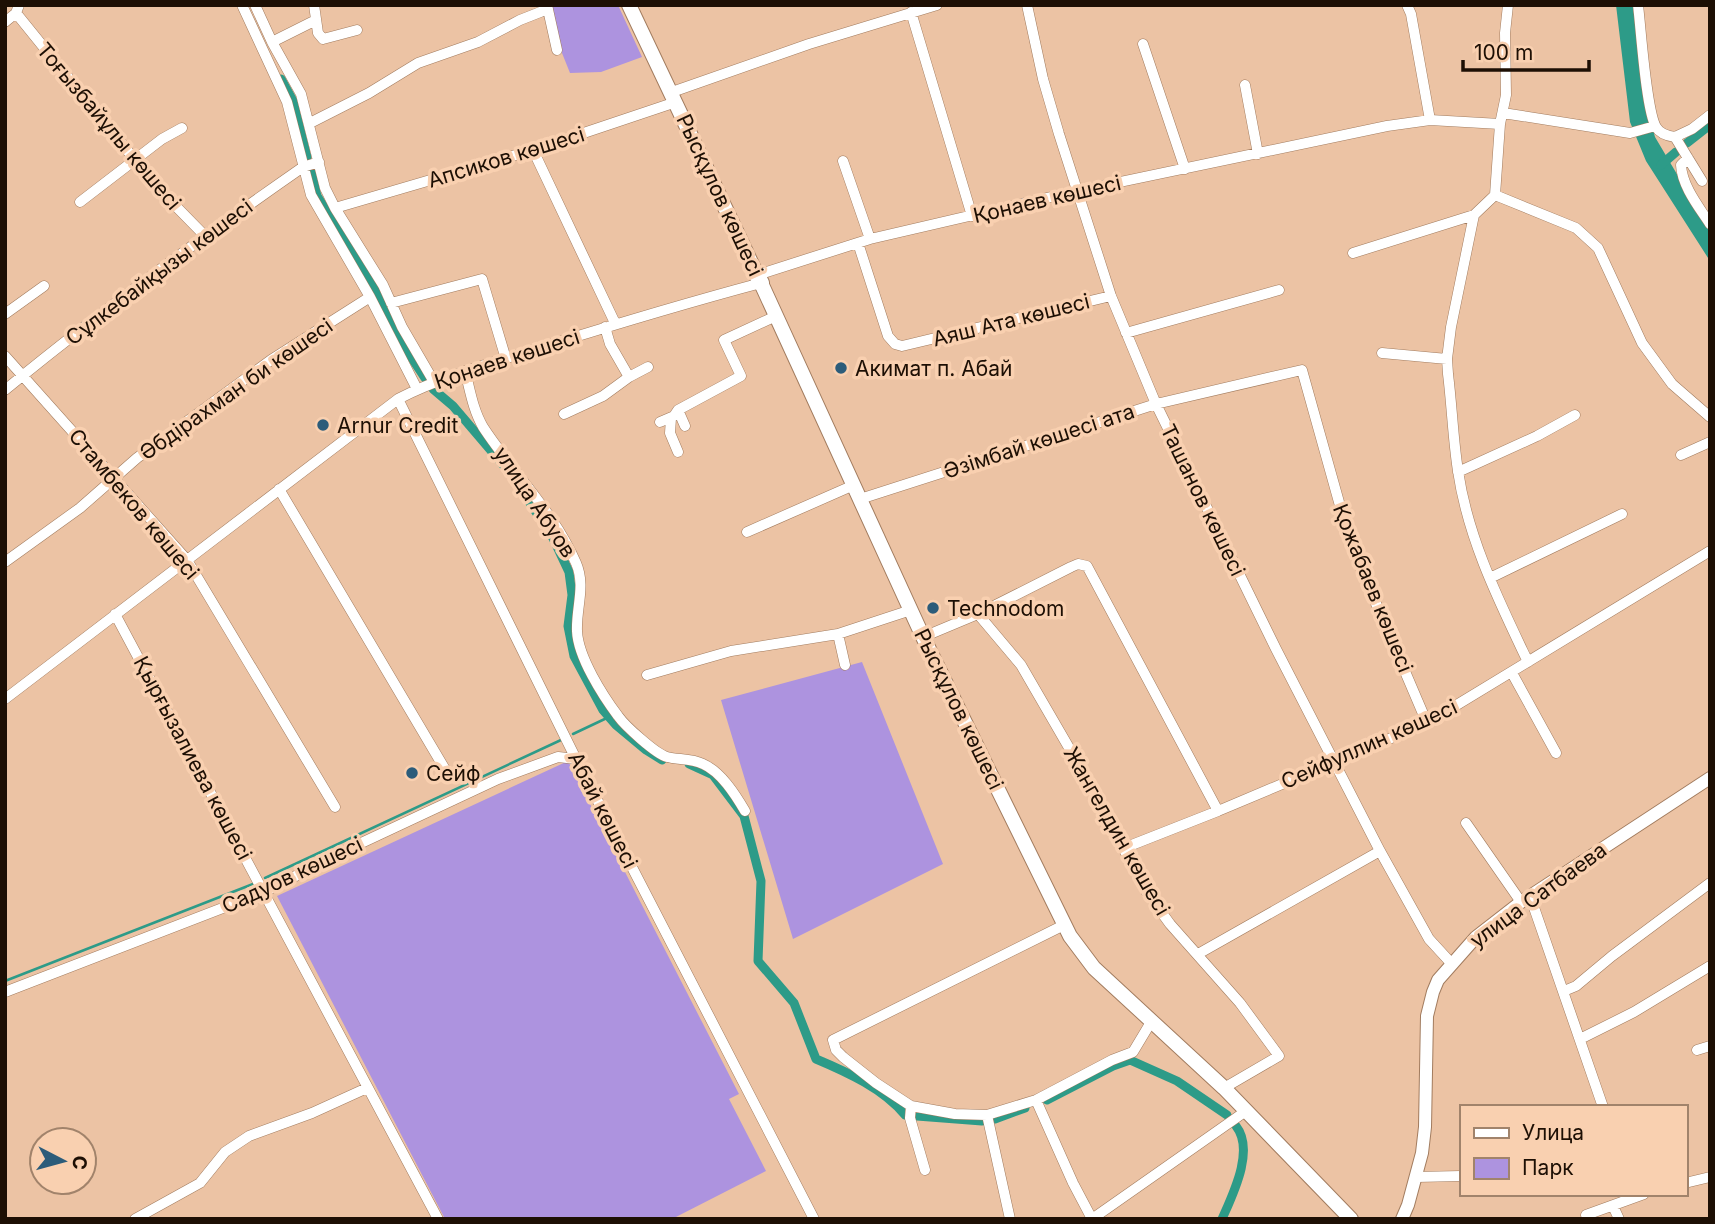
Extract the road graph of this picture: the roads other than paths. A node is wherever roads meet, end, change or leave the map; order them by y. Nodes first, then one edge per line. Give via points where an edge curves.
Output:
1 (242, 5) edge
2 (255, 5) edge
3 (314, 5) edge
4 (629, 5) edge
5 (937, 5) edge
6 (1027, 5) edge
7 (1407, 5) edge
8 (1508, 5) edge
9 (1638, 5) edge
10 (547, 7) edge
11 (18, 9) edge
12 (911, 12) junction
13 (316, 20) junction
14 (5, 22) edge
15 (357, 30) dead end
16 (272, 42) junction
17 (1143, 44) dead end
18 (557, 50) dead end
19 (1245, 85) dead end
20 (674, 97) junction
21 (1503, 113) junction
22 (1710, 115) edge
23 (1430, 120) junction
24 (310, 123) junction
25 (1500, 124) junction
26 (1654, 126) junction
27 (182, 128) dead end
28 (1675, 137) junction
29 (533, 150) junction
30 (1258, 154) junction
31 (1688, 158) junction
32 (843, 161) dead end
33 (135, 162) junction
34 (319, 162) junction
35 (303, 167) junction
36 (1185, 170) junction
37 (1702, 181) dead end
38 (1077, 191) junction
39 (1495, 195) junction
40 (80, 202) dead end
41 (335, 208) junction
42 (1474, 215) junction
43 (972, 216) junction
44 (1710, 224) edge
45 (205, 236) junction
46 (870, 239) junction
47 (858, 243) junction
48 (1353, 253) dead end
49 (759, 279) junction
50 (44, 286) dead end
51 (1279, 290) dead end
52 (1111, 296) junction
53 (370, 297) junction
54 (391, 303) junction
55 (5, 314) edge
56 (776, 316) junction
57 (610, 325) junction
58 (1126, 333) junction
59 (1382, 353) dead end
60 (5, 356) edge
61 (506, 359) junction
62 (1447, 359) junction
63 (648, 367) dead end
64 (1302, 370) joint
65 (465, 371) junction
66 (22, 375) junction
67 (629, 377) junction
68 (434, 382) junction
69 (417, 389) junction
70 (5, 390) edge
71 (398, 399) junction
72 (1156, 404) junction
73 (564, 414) dead end
74 (675, 414) junction
75 (1575, 415) dead end
76 (1710, 417) edge
77 (660, 422) dead end
78 (685, 426) dead end
79 (1710, 442) edge
80 (678, 452) dead end
81 (1681, 455) dead end
82 (1458, 472) junction
83 (114, 478) junction
84 (279, 489) junction
85 (857, 492) junction
86 (1622, 514) dead end
87 (747, 532) dead end
88 (1710, 551) edge
89 (187, 560) junction
90 (5, 562) edge
91 (1490, 578) junction
92 (911, 610) junction
93 (115, 614) junction
94 (978, 614) junction
95 (838, 634) junction
96 (923, 638) junction
97 (1528, 663) junction
98 (845, 665) dead end
99 (1512, 673) junction
100 (648, 674) dead end
101 (5, 699) edge
102 (1427, 723) junction
103 (1556, 753) dead end
104 (576, 759) junction
105 (1334, 762) junction
106 (449, 776) dead end
107 (1710, 778) edge
108 (335, 807) dead end
109 (745, 811) dead end
110 (1218, 811) junction
111 (1466, 823) dead end
112 (1124, 848) junction
113 (1380, 851) junction
114 (1710, 883) edge
115 (264, 892) junction
116 (1525, 899) junction
117 (1064, 925) junction
118 (1198, 954) junction
119 (1451, 963) junction
120 (1710, 966) edge
121 (1564, 990) junction
122 (5, 992) edge
123 (1151, 1022) junction
124 (1580, 1039) junction
125 (1710, 1045) edge
126 (1697, 1050) dead end
127 (367, 1088) junction
128 (1224, 1088) junction
129 (1036, 1100) junction
130 (1602, 1105) edge
131 (911, 1106) junction
132 (1246, 1111) junction
133 (987, 1115) junction
134 (925, 1170) dead end
135 (1460, 1176) edge
136 (1416, 1177) junction
137 (1710, 1177) edge
138 (1687, 1183) edge
139 (1632, 1196) edge
140 (1613, 1206) junction
141 (1586, 1216) dead end
142 (135, 1219) edge
143 (438, 1219) edge
144 (814, 1219) edge
145 (1010, 1219) edge
146 (1351, 1219) edge
147 (1402, 1219) edge
148 (1619, 1219) edge

1 - 35 street via 286,102
2 - 16 street
3 - 13 street
4 - 20 main road, Рысқұлов көшесі
5 - 12 street, Апсиков көшесі
6 - 38 street, Ташанов көшесі via 1043,79
7 - 23 street
8 - 21 street
9 - 26 street
10 - 18 street
10 - 24 street via 478,43 418,63
11 - 14 street
11 - 33 street, Тоғызбайұлы көшесі
12 - 20 street, Апсиков көшесі via 809,44
12 - 43 street
13 - 15 street via 323,39
13 - 16 street
16 - 24 street via 301,94
17 - 36 street
19 - 30 street
20 - 29 street, Апсиков көшесі
20 - 49 main road, Рысқұлов көшесі
21 - 25 street
21 - 26 street via 1630,133
22 - 28 street
23 - 25 street, Қонаев көшесі
23 - 30 street, Қонаев көшесі
24 - 34 street
25 - 39 street
26 - 28 street
27 - 33 street
28 - 31 street
29 - 41 street, Апсиков көшесі
29 - 57 street
30 - 36 street, Қонаев көшесі
31 - 37 street
31 - 44 street via 1681,165 1682,174
32 - 46 street
33 - 40 street
33 - 45 street, Тоғызбайұлы көшесі
34 - 35 street, Сұлкебайқызы көшесі
34 - 41 street
35 - 45 street, Сұлкебайқызы көшесі
35 - 53 street via 311,195
36 - 38 street, Қонаев көшесі
38 - 43 street, Қонаев көшесі
38 - 52 street, Ташанов көшесі
39 - 42 street
39 - 76 street via 1576,228 1598,248 1642,343 1672,384
41 - 54 street
42 - 48 street
42 - 62 street
43 - 46 street, Қонаев көшесі
45 - 66 street, Сұлкебайқызы көшесі
46 - 47 street, Қонаев көшесі
47 - 49 street, Қонаев көшесі
47 - 52 street, Аяш Ата көшесі via 888,336 902,346
49 - 56 main road, Рысқұлов көшесі
49 - 57 street, Қонаев көшесі
50 - 55 street
51 - 58 street
52 - 58 street, Ташанов көшесі
53 - 69 street
53 - 83 street, Әбдірахман би көшесі via 271,360
54 - 61 street via 482,279
54 - 68 street
56 - 74 street via 724,340 741,376
56 - 85 main road, Рысқұлов көшесі
57 - 61 street, Қонаев көшесі
57 - 67 street via 610,344
58 - 72 street, Ташанов көшесі
59 - 62 street
60 - 66 street, Стамбеков көшесі
61 - 65 street, Қонаев көшесі
62 - 82 street
63 - 67 street
64 - 72 street, Әзімбай көшесі ата
64 - 102 street, Қожабаев көшесі via 1351,545
65 - 68 street, Қонаев көшесі
65 - 109 street, улица Абуов via 482,425 538,500 576,562 581,583 577,629 581,650 619,719 659,753 713,770
66 - 70 street, Сұлкебайқызы көшесі
66 - 83 street, Стамбеков көшесі
67 - 73 street via 603,396
68 - 69 street, Қонаев көшесі
69 - 71 street, Қонаев көшесі
71 - 84 street, Қонаев көшесі
71 - 104 street, Абай көшесі
72 - 85 street, Әзімбай көшесі ата
72 - 105 street, Ташанов көшесі
74 - 77 street
74 - 78 street
74 - 80 street via 670,433
75 - 82 street
79 - 81 street
82 - 91 street
83 - 89 street, Стамбеков көшесі
83 - 90 street, Әбдірахман би көшесі
84 - 89 street, Қонаев көшесі
84 - 106 street
85 - 87 street, Әзімбай көшесі ата
85 - 92 main road, Рысқұлов көшесі
86 - 91 street
88 - 97 street, Сейфуллин көшесі
89 - 93 street, Қонаев көшесі
89 - 108 street, Стамбеков көшесі
91 - 97 street
92 - 95 street
92 - 96 main road, Рысқұлов көшесі
93 - 101 street, Қонаев көшесі
93 - 115 street, Қырғызалиева көшесі
94 - 96 street
94 - 110 street via 1071,567 1087,566
94 - 112 street, Жангелдин көшесі via 1021,665
95 - 98 street
95 - 100 street via 731,651
96 - 117 main road, Рысқұлов көшесі
97 - 99 street, Сейфуллин көшесі
99 - 102 street, Сейфуллин көшесі
99 - 103 street
102 - 105 street, Сейфуллин көшесі
104 - 115 street, Садуов көшесі via 558,757 498,779
104 - 144 street, Абай көшесі
105 - 110 street, Сейфуллин көшесі
105 - 113 street, Ташанов көшесі
107 - 116 street, улица Сатбаева
110 - 112 street, Сейфуллин көшесі
111 - 116 street
112 - 118 street, Жангелдин көшесі via 1146,891
113 - 118 street
113 - 119 street, Ташанов көшесі via 1429,939
114 - 121 street via 1577,986
115 - 122 street, Садуов көшесі
115 - 127 street, Қырғызалиева көшесі
116 - 119 street, улица Сатбаева via 1475,937
116 - 121 street
117 - 123 main road, Рысқұлов көшесі via 1085,958
117 - 131 street via 833,1040 843,1057
118 - 128 street, Жангелдин көшесі via 1279,1056
119 - 136 street, улица Сатбаева via 1433,992 1427,1016 1425,1126
120 - 124 street
121 - 124 street
123 - 128 main road, Рысқұлов көшесі
123 - 129 street via 1133,1052
124 - 130 street
125 - 126 street
127 - 142 street via 249,1136 225,1152 200,1182
127 - 143 street, Қырғызалиева көшесі
128 - 132 main road, Рысқұлов көшесі
129 - 132 street via 1092,1219
129 - 133 street
131 - 133 street
131 - 134 street via 910,1118
132 - 146 main road, Рысқұлов көшесі
133 - 145 street
135 - 136 street
136 - 147 street, улица Сатбаева
137 - 138 street
139 - 140 street
140 - 141 street
140 - 148 street

